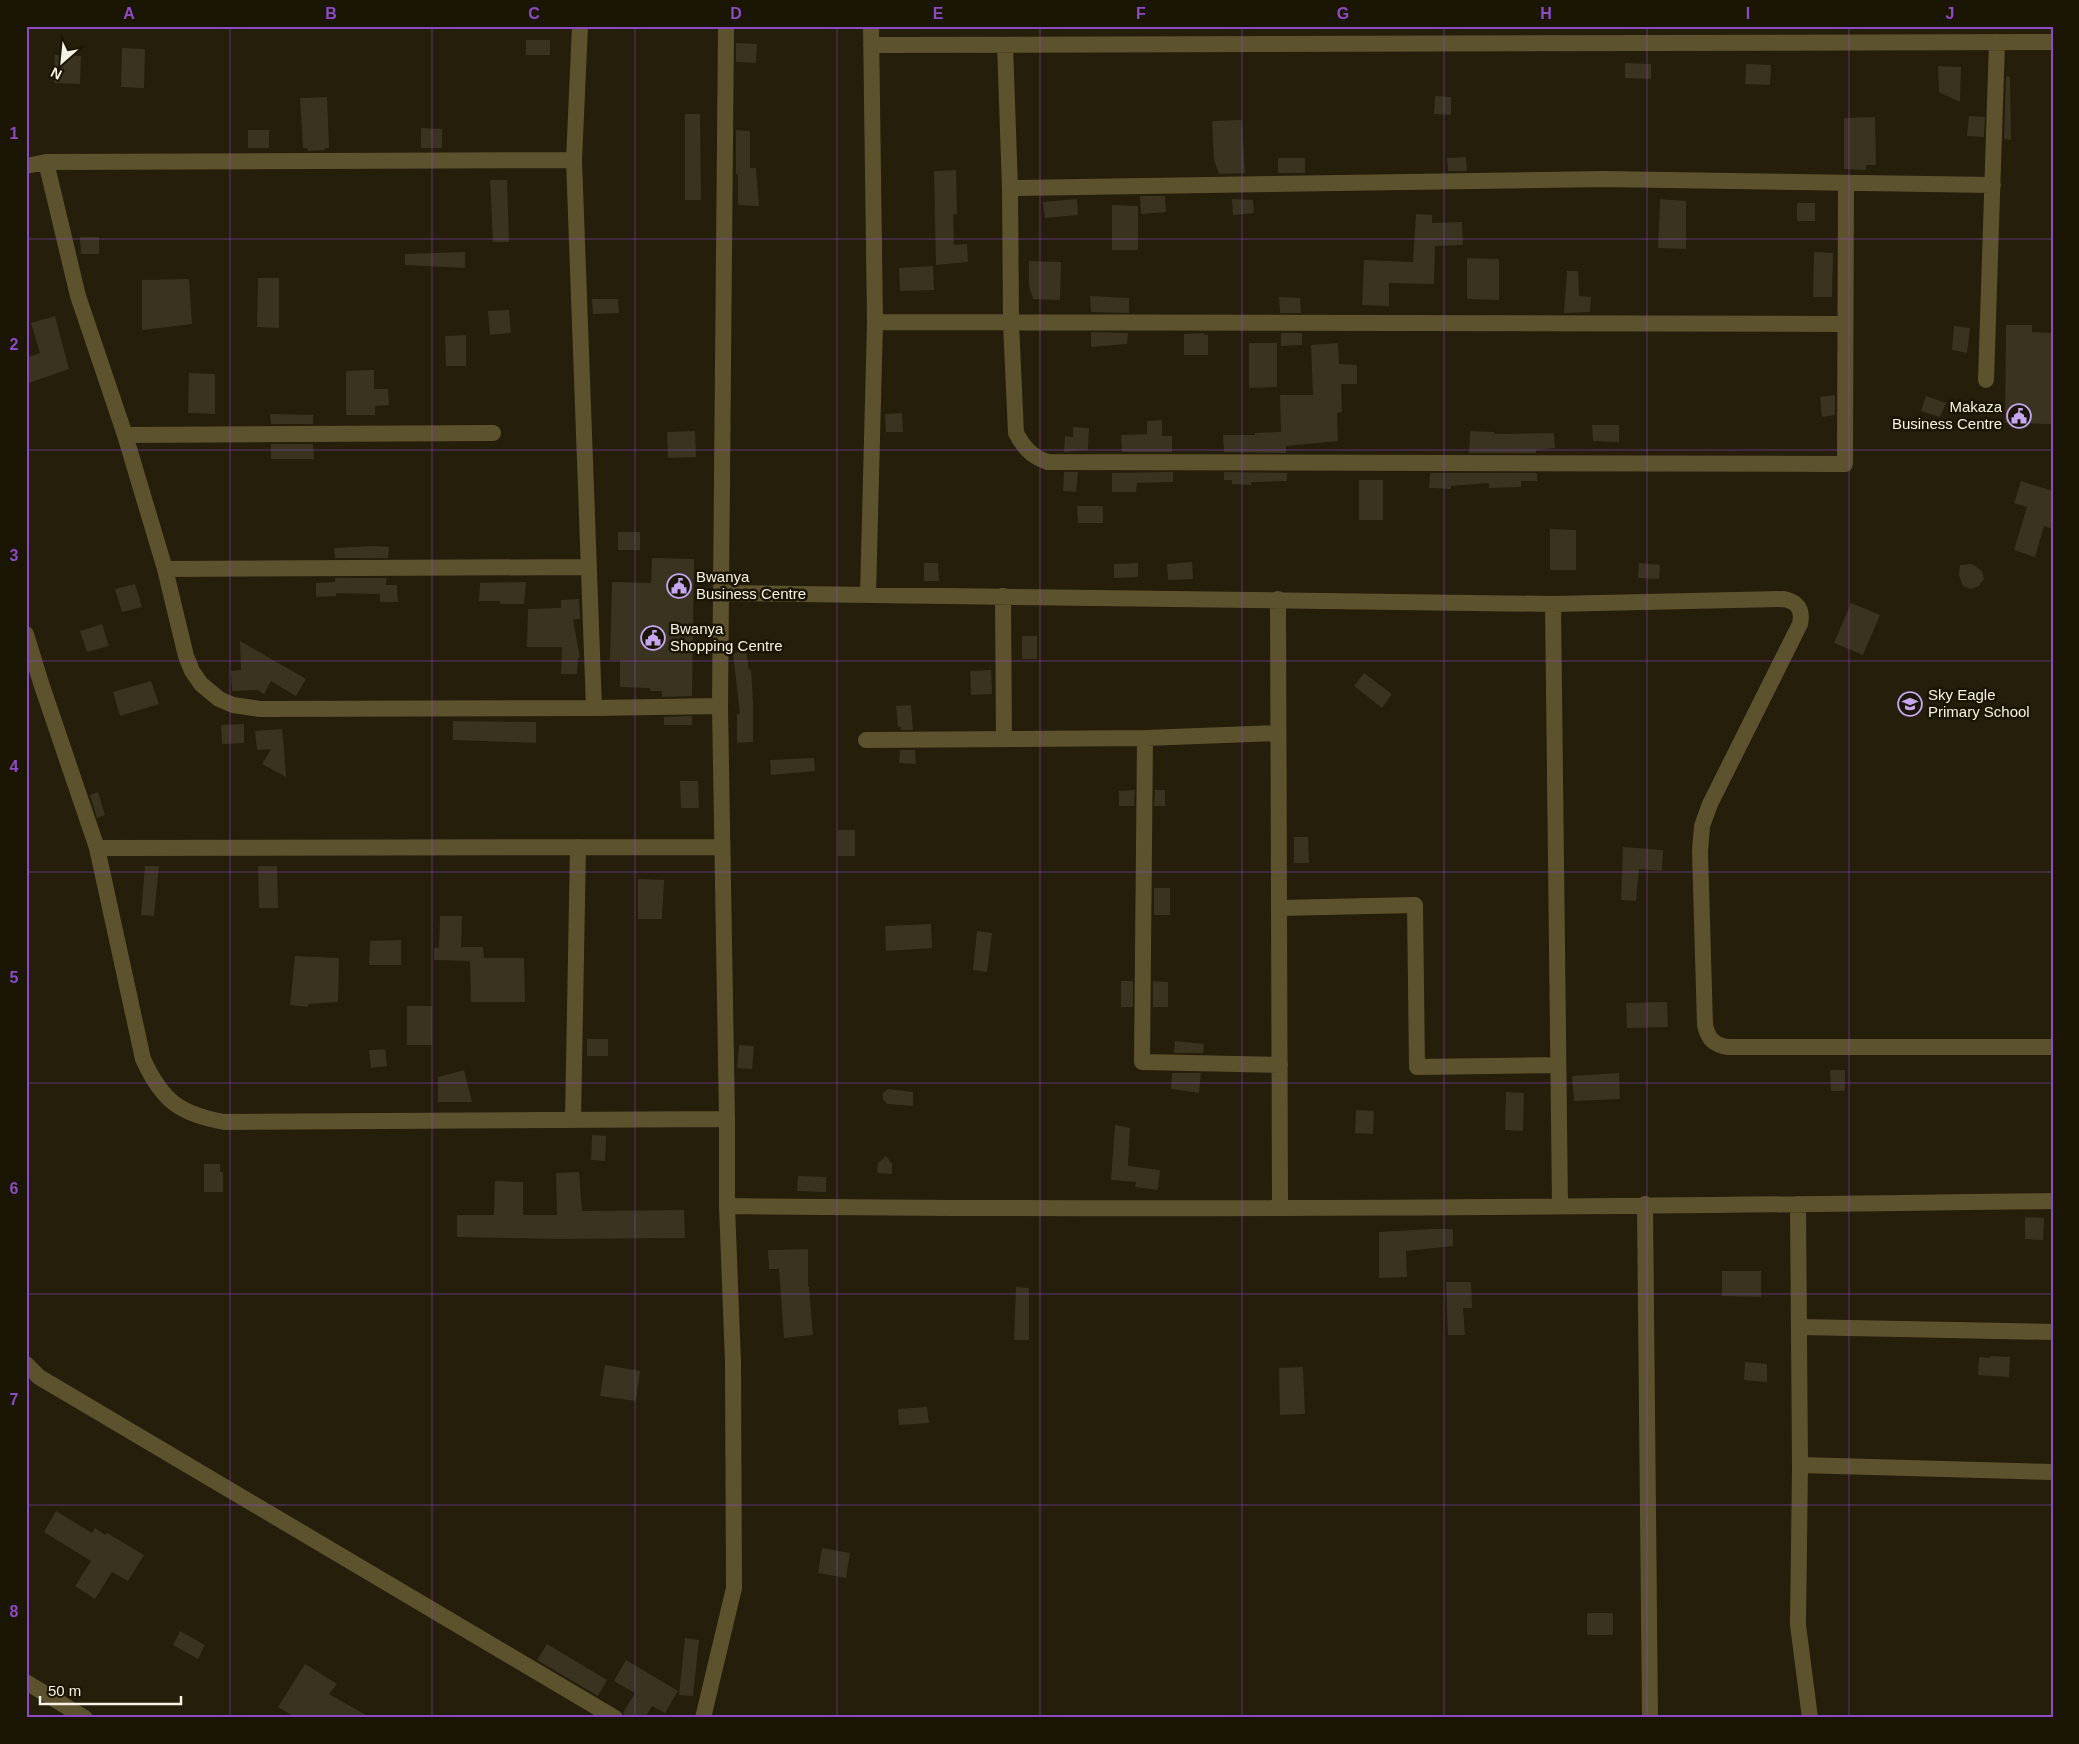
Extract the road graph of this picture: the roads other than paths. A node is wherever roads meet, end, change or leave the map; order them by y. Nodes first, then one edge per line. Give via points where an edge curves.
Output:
1 (580, 26) edge
2 (726, 26) edge
3 (870, 26) edge
4 (1997, 42) junction
5 (2053, 42) edge
6 (871, 45) junction
7 (1005, 45) junction
8 (574, 160) junction
9 (46, 162) junction
10 (26, 166) edge
11 (1846, 183) junction
12 (1993, 185) junction
13 (1010, 188) junction
14 (875, 322) junction
15 (1011, 323) junction
16 (1845, 324) junction
17 (1986, 380) dead end
18 (493, 433) dead end
19 (125, 436) junction
20 (589, 567) junction
21 (165, 569) junction
22 (721, 594) junction
23 (868, 595) junction
24 (1002, 596) junction
25 (1278, 599) junction
26 (1553, 604) junction
27 (26, 634) edge
28 (720, 706) junction
29 (594, 708) junction
30 (1278, 733) junction
31 (1145, 738) junction
32 (1004, 739) junction
33 (866, 740) dead end
34 (578, 847) junction
35 (722, 847) junction
36 (97, 848) junction
37 (1279, 908) junction
38 (2053, 1046) edge
39 (1558, 1065) junction
40 (1280, 1066) junction
41 (572, 1119) junction
42 (727, 1119) junction
43 (2053, 1201) edge
44 (1645, 1204) junction
45 (1798, 1204) junction
46 (727, 1206) junction
47 (1560, 1206) junction
48 (1280, 1207) junction
49 (1799, 1327) junction
50 (2053, 1332) edge
51 (26, 1364) edge
52 (1800, 1465) junction
53 (2053, 1472) edge
54 (26, 1682) edge
55 (85, 1718) edge
56 (615, 1718) edge
57 (703, 1718) edge
58 (1650, 1718) edge
59 (1810, 1718) edge

1 - 8 street
2 - 22 street
3 - 6 street
4 - 5 street
4 - 7 street
4 - 12 street
6 - 7 street
6 - 14 street
7 - 13 street
8 - 9 street
8 - 20 street
9 - 10 street
9 - 19 street via 78,296
11 - 12 street
11 - 13 street via 1604,179
11 - 16 street
12 - 17 street
13 - 15 street
14 - 15 street
14 - 23 street
15 - 16 street
15 - 16 street via 1016,433 1029,453 1048,462 1845,464
18 - 19 street
19 - 21 street
20 - 21 street
20 - 29 street
21 - 29 street via 192,671 200,684 233,705 260,709
22 - 23 street
22 - 28 street
23 - 24 street
24 - 25 street
24 - 32 street
25 - 26 street
25 - 30 street
26 - 38 street via 1784,599 1793,601 1802,615 1702,826 1705,1025 1712,1041 1728,1047
26 - 39 street
27 - 36 street
28 - 29 street
28 - 35 street
30 - 31 street
30 - 37 street
31 - 32 street
31 - 40 street via 1142,1062
32 - 33 street
34 - 35 street
34 - 36 street
34 - 41 street
35 - 42 street
36 - 41 street via 143,1059 160,1090 184,1110 201,1118 224,1122
37 - 39 street via 1415,905 1417,1067
37 - 40 street
39 - 47 street
40 - 48 street
41 - 42 street
42 - 46 street
43 - 45 street
44 - 45 street
44 - 47 street
44 - 58 street
45 - 49 street
46 - 48 street via 1003,1210
46 - 57 street via 733,1362 734,1588
47 - 48 street
49 - 50 street
49 - 52 street
51 - 56 street via 39,1377
52 - 53 street
52 - 59 street via 1798,1624
54 - 55 street

